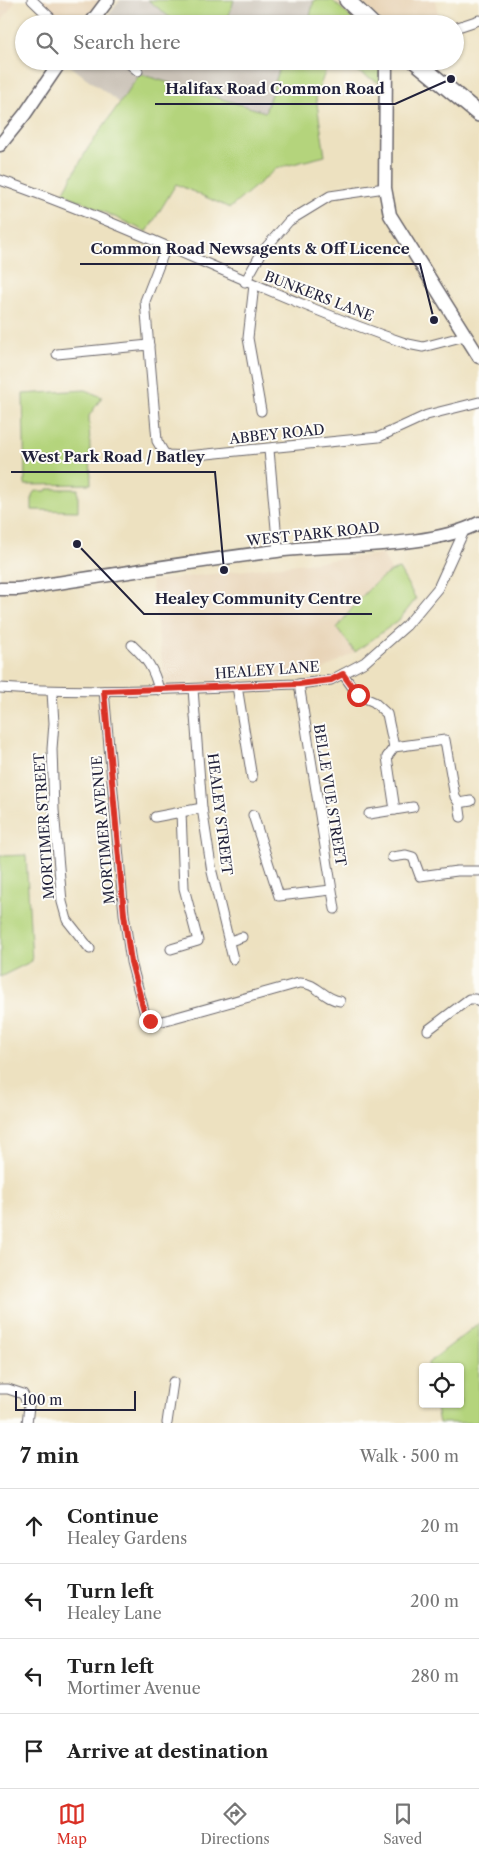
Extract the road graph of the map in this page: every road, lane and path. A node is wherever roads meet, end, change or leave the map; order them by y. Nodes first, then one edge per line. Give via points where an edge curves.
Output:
1 (32, 0) edge
2 (108, 0) edge
3 (347, 0) edge
4 (48, 15) edge
5 (97, 15) edge
6 (363, 15) edge
7 (479, 20) edge
8 (464, 25) edge
9 (55, 70) edge
10 (386, 70) edge
11 (425, 70) edge
12 (479, 114) edge
13 (0, 145) edge
14 (0, 180) edge
15 (385, 188) junction
16 (166, 247) junction
17 (250, 284) junction
18 (465, 336) junction
19 (149, 345) junction
20 (57, 354) dead end
21 (479, 357) edge
22 (479, 402) edge
23 (261, 411) dead end
24 (269, 450) junction
25 (479, 523) edge
26 (464, 531) junction
27 (278, 551) junction
28 (0, 589) edge
29 (132, 645) dead end
30 (343, 674) junction
31 (299, 684) junction
32 (237, 686) junction
33 (0, 688) edge
34 (193, 689) junction
35 (159, 690) junction
36 (104, 691) junction
37 (52, 692) junction
38 (394, 747) junction
39 (252, 778) dead end
40 (472, 801) dead end
41 (459, 803) junction
42 (413, 807) dead end
43 (202, 808) junction
44 (395, 810) junction
45 (180, 812) junction
46 (369, 814) dead end
47 (253, 815) dead end
48 (155, 817) dead end
49 (461, 817) dead end
50 (392, 857) dead end
51 (479, 871) edge
52 (331, 890) junction
53 (335, 909) dead end
54 (242, 937) dead end
55 (230, 940) junction
56 (90, 949) dead end
57 (171, 949) dead end
58 (233, 959) dead end
59 (340, 1001) dead end
60 (479, 1002) edge
61 (428, 1030) dead end
62 (173, 1382) dead end
63 (0, 1389) edge
64 (27, 1423) edge
65 (167, 1423) edge

1 - 4 street
2 - 5 main road
3 - 6 main road
7 - 8 street
9 - 13 main road
10 - 15 main road
11 - 12 main road
14 - 16 street, BUNKERS LANE via 65,203
15 - 17 street via 330,196 289,221 262,252
15 - 18 main road via 390,214 399,231
16 - 17 street, BUNKERS LANE
16 - 19 street, ABBEY ROAD via 145,302
17 - 18 street, BUNKERS LANE via 408,344 423,347
17 - 23 street via 248,338
18 - 21 main road
19 - 20 street
19 - 24 street, ABBEY ROAD via 158,441 164,453 187,456
22 - 24 street, ABBEY ROAD via 427,415 379,437
24 - 27 street
25 - 26 main road, WEST PARK ROAD
26 - 27 main road, WEST PARK ROAD via 411,540
26 - 30 street, HEALEY LANE via 438,588 408,625 365,662
27 - 28 main road, WEST PARK ROAD via 151,571
29 - 35 street via 148,661
30 - 31 street, HEALEY LANE via 331,680
30 - 38 street via 358,695 374,702 387,714
31 - 32 street, HEALEY LANE
31 - 52 street, BELLE VUE STREET
32 - 34 street, HEALEY LANE
32 - 39 street
33 - 37 street, HEALEY LANE
34 - 35 street, HEALEY LANE
34 - 43 street, HEALEY STREET
35 - 36 street, HEALEY LANE
36 - 37 street, HEALEY LANE
36 - 59 street, MORTIMER AVENUE via 124,914 131,962 146,1018 159,1022 299,983 315,986 332,1000
37 - 56 street, MORTIMER STREET via 54,810 62,902 66,920
38 - 41 street via 446,740 454,797
38 - 44 street via 387,757
40 - 41 street
41 - 49 street
42 - 44 street
43 - 45 street
43 - 55 street, HEALEY STREET via 212,872
44 - 46 street
45 - 48 street
45 - 57 street via 184,888 198,942
47 - 52 street via 279,896
50 - 51 street via 413,857 420,876 457,870
52 - 53 street, BELLE VUE STREET
54 - 55 street
55 - 58 street, HEALEY STREET
60 - 61 street via 469,999
62 - 65 street
63 - 64 street via 23,1394 30,1406

